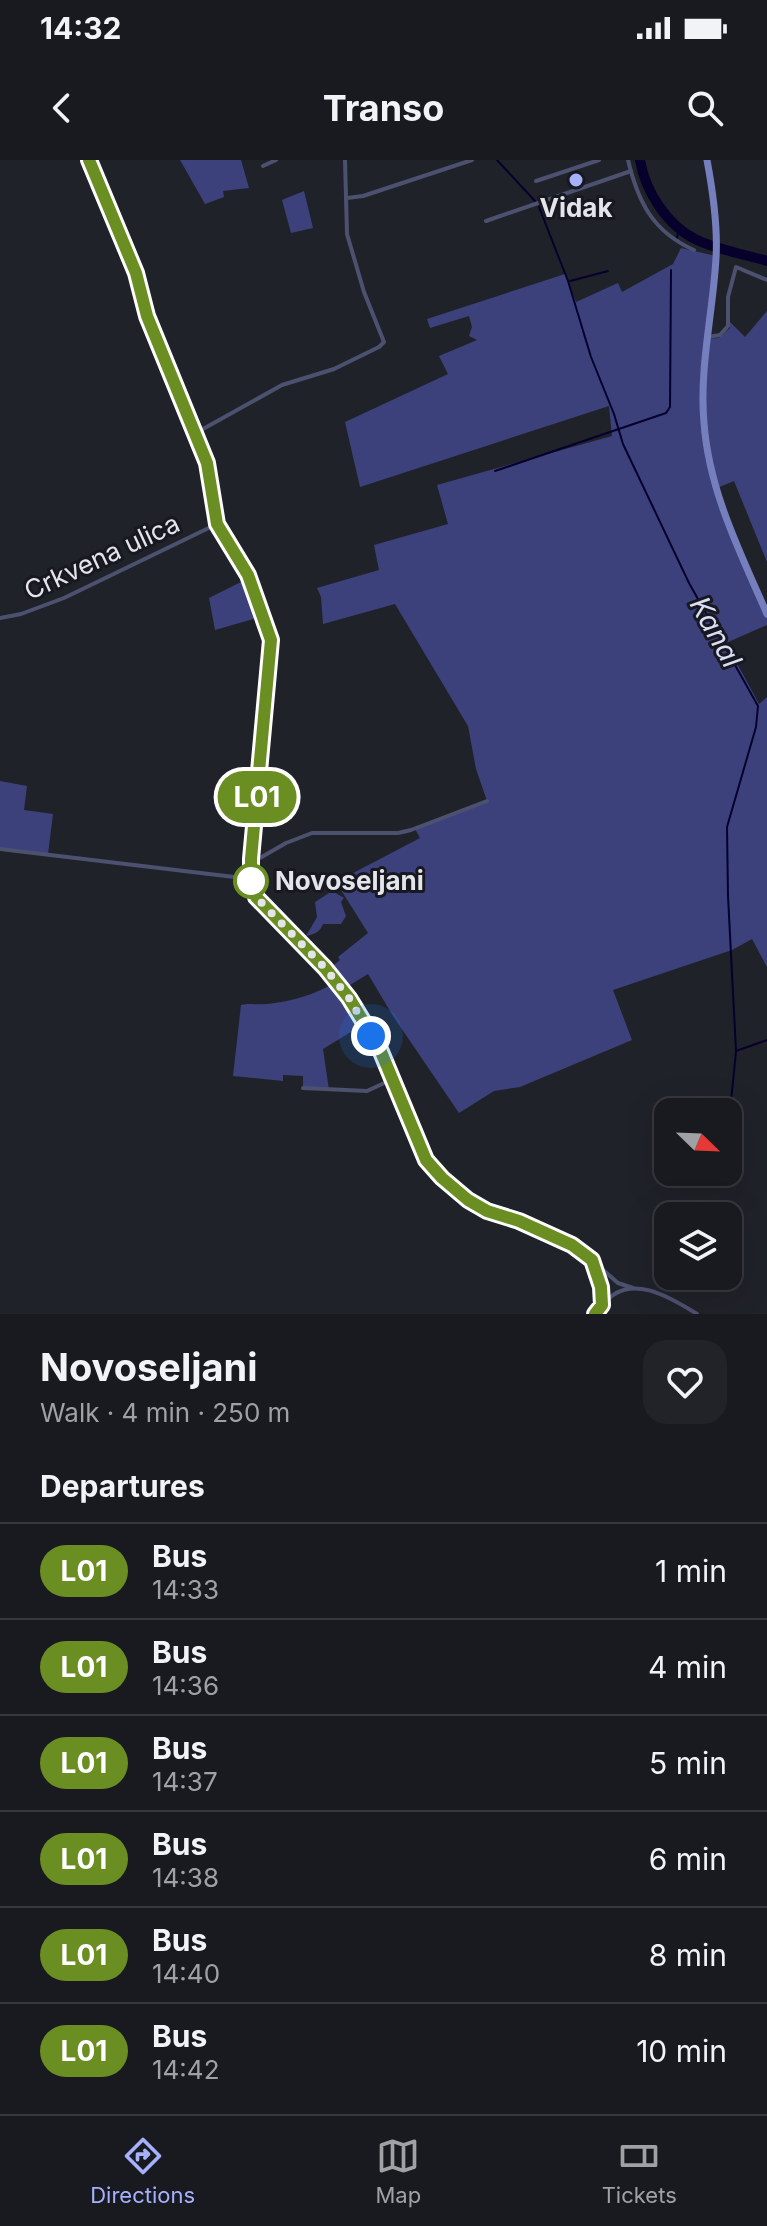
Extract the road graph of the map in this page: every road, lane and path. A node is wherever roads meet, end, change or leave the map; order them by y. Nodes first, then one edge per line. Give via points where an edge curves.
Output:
1 (89, 160) edge
2 (276, 160) edge
3 (345, 160) edge
4 (472, 160) edge
5 (599, 160) edge
6 (628, 160) edge
7 (707, 160) edge
8 (263, 166) dead end
9 (631, 171) junction
10 (536, 181) dead end
11 (347, 198) junction
12 (486, 221) dead end
13 (694, 250) dead end
14 (767, 280) edge
15 (708, 337) junction
16 (194, 434) junction
17 (217, 524) junction
18 (767, 614) edge
19 (0, 618) edge
20 (487, 801) dead end
21 (0, 849) edge
22 (251, 859) junction
23 (251, 879) junction
24 (393, 1079) junction
25 (303, 1088) dead end
26 (592, 1260) junction
27 (635, 1289) junction
28 (602, 1305) junction
29 (595, 1314) edge
30 (697, 1314) edge

1 - 16 main road
2 - 8 street
3 - 11 street
4 - 11 street
5 - 10 street
6 - 9 street
7 - 15 main road via 716,238
9 - 12 street
9 - 13 street via 640,198 658,225 675,242
11 - 16 street via 348,237 384,342 334,369 282,385
14 - 15 street via 736,267 729,287 728,326 720,335
15 - 18 main road via 703,391 709,457 726,518
16 - 17 main road via 207,463
17 - 19 street, Crkvena ulica via 64,598
17 - 22 main road via 248,575 271,640
20 - 22 street via 398,833 312,833
21 - 23 street
22 - 23 main road
23 - 24 main road via 256,897 349,998
24 - 25 street via 367,1091
24 - 26 main road via 426,1160 442,1178 487,1211 572,1245
26 - 27 street via 618,1283
26 - 28 street
27 - 28 street via 618,1292
27 - 30 street via 667,1295
28 - 29 street

